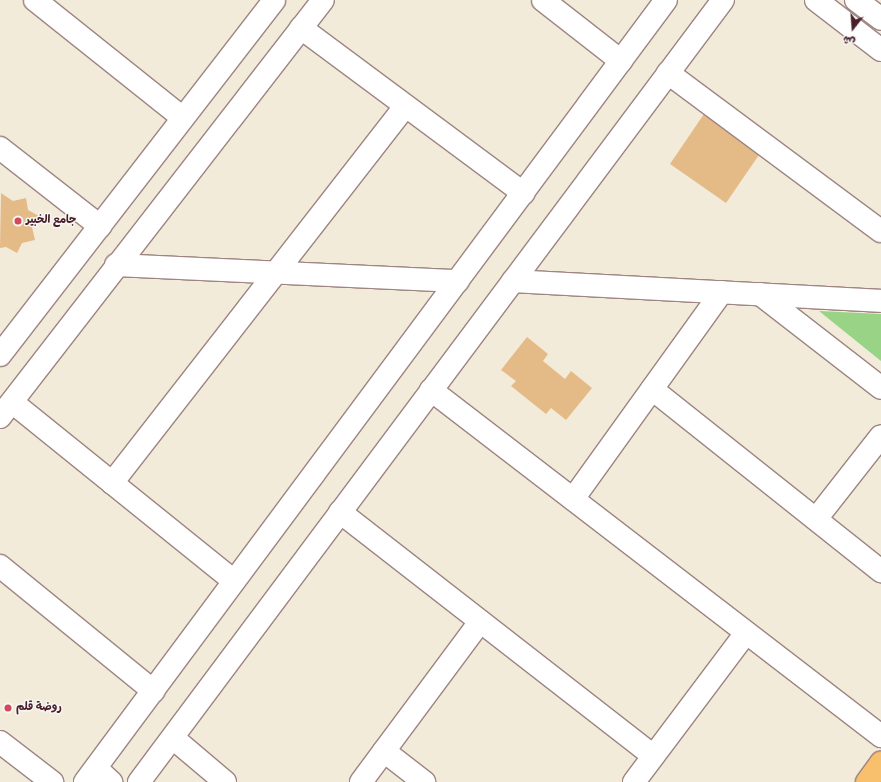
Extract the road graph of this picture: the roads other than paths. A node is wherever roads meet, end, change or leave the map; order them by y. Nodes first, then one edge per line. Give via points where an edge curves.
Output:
1 (35, 0) edge
2 (323, 0) edge
3 (543, 0) edge
4 (666, 0) edge
5 (723, 0) edge
6 (816, 0) edge
7 (856, 0) edge
8 (265, 3) edge
9 (881, 19) edge
10 (301, 28) junction
11 (881, 50) edge
12 (621, 61) junction
13 (668, 72) junction
14 (406, 106) junction
15 (183, 118) junction
16 (0, 148) edge
17 (523, 193) junction
18 (100, 226) junction
19 (881, 231) edge
20 (116, 265) junction
21 (274, 275) junction
22 (458, 281) junction
23 (513, 281) junction
24 (722, 292) junction
25 (760, 294) junction
26 (881, 301) edge
27 (1, 352) edge
28 (881, 388) edge
29 (652, 389) junction
30 (431, 390) junction
31 (6, 410) edge
32 (881, 436) edge
33 (112, 483) junction
34 (573, 499) junction
35 (340, 512) junction
36 (816, 519) junction
37 (0, 566) edge
38 (881, 570) edge
39 (234, 582) junction
40 (480, 622) junction
41 (746, 634) junction
42 (153, 691) junction
43 (881, 736) edge
44 (172, 738) junction
45 (0, 742) edge
46 (384, 751) junction
47 (653, 756) junction
48 (881, 763) edge
49 (97, 777) edge
50 (52, 782) edge
51 (139, 782) edge
52 (225, 782) edge
53 (361, 782) edge
54 (424, 782) edge
55 (634, 782) edge
56 (867, 782) edge

1 - 15 street
2 - 10 street
3 - 12 street
4 - 12 street
5 - 13 street
6 - 11 street
7 - 9 street
8 - 15 street
10 - 14 street
10 - 20 street
12 - 17 street
13 - 19 street
13 - 23 street
14 - 17 street
14 - 21 street
15 - 18 street
16 - 18 street
17 - 22 street
18 - 27 street
20 - 21 street
20 - 31 street
21 - 22 street
21 - 33 street
22 - 39 street
23 - 24 street
23 - 30 street
24 - 25 street
24 - 29 street
25 - 26 street
25 - 28 street
29 - 34 street
29 - 36 street
30 - 34 street
30 - 35 street
31 - 33 street
32 - 36 street
33 - 39 street
34 - 41 street
35 - 40 street
35 - 44 street
36 - 38 street
37 - 42 street
39 - 42 street
40 - 46 street
40 - 47 street
41 - 43 street
41 - 47 street
42 - 49 street
44 - 51 street
44 - 52 street
45 - 50 street
46 - 53 street
46 - 54 street
47 - 55 street
48 - 56 main road

